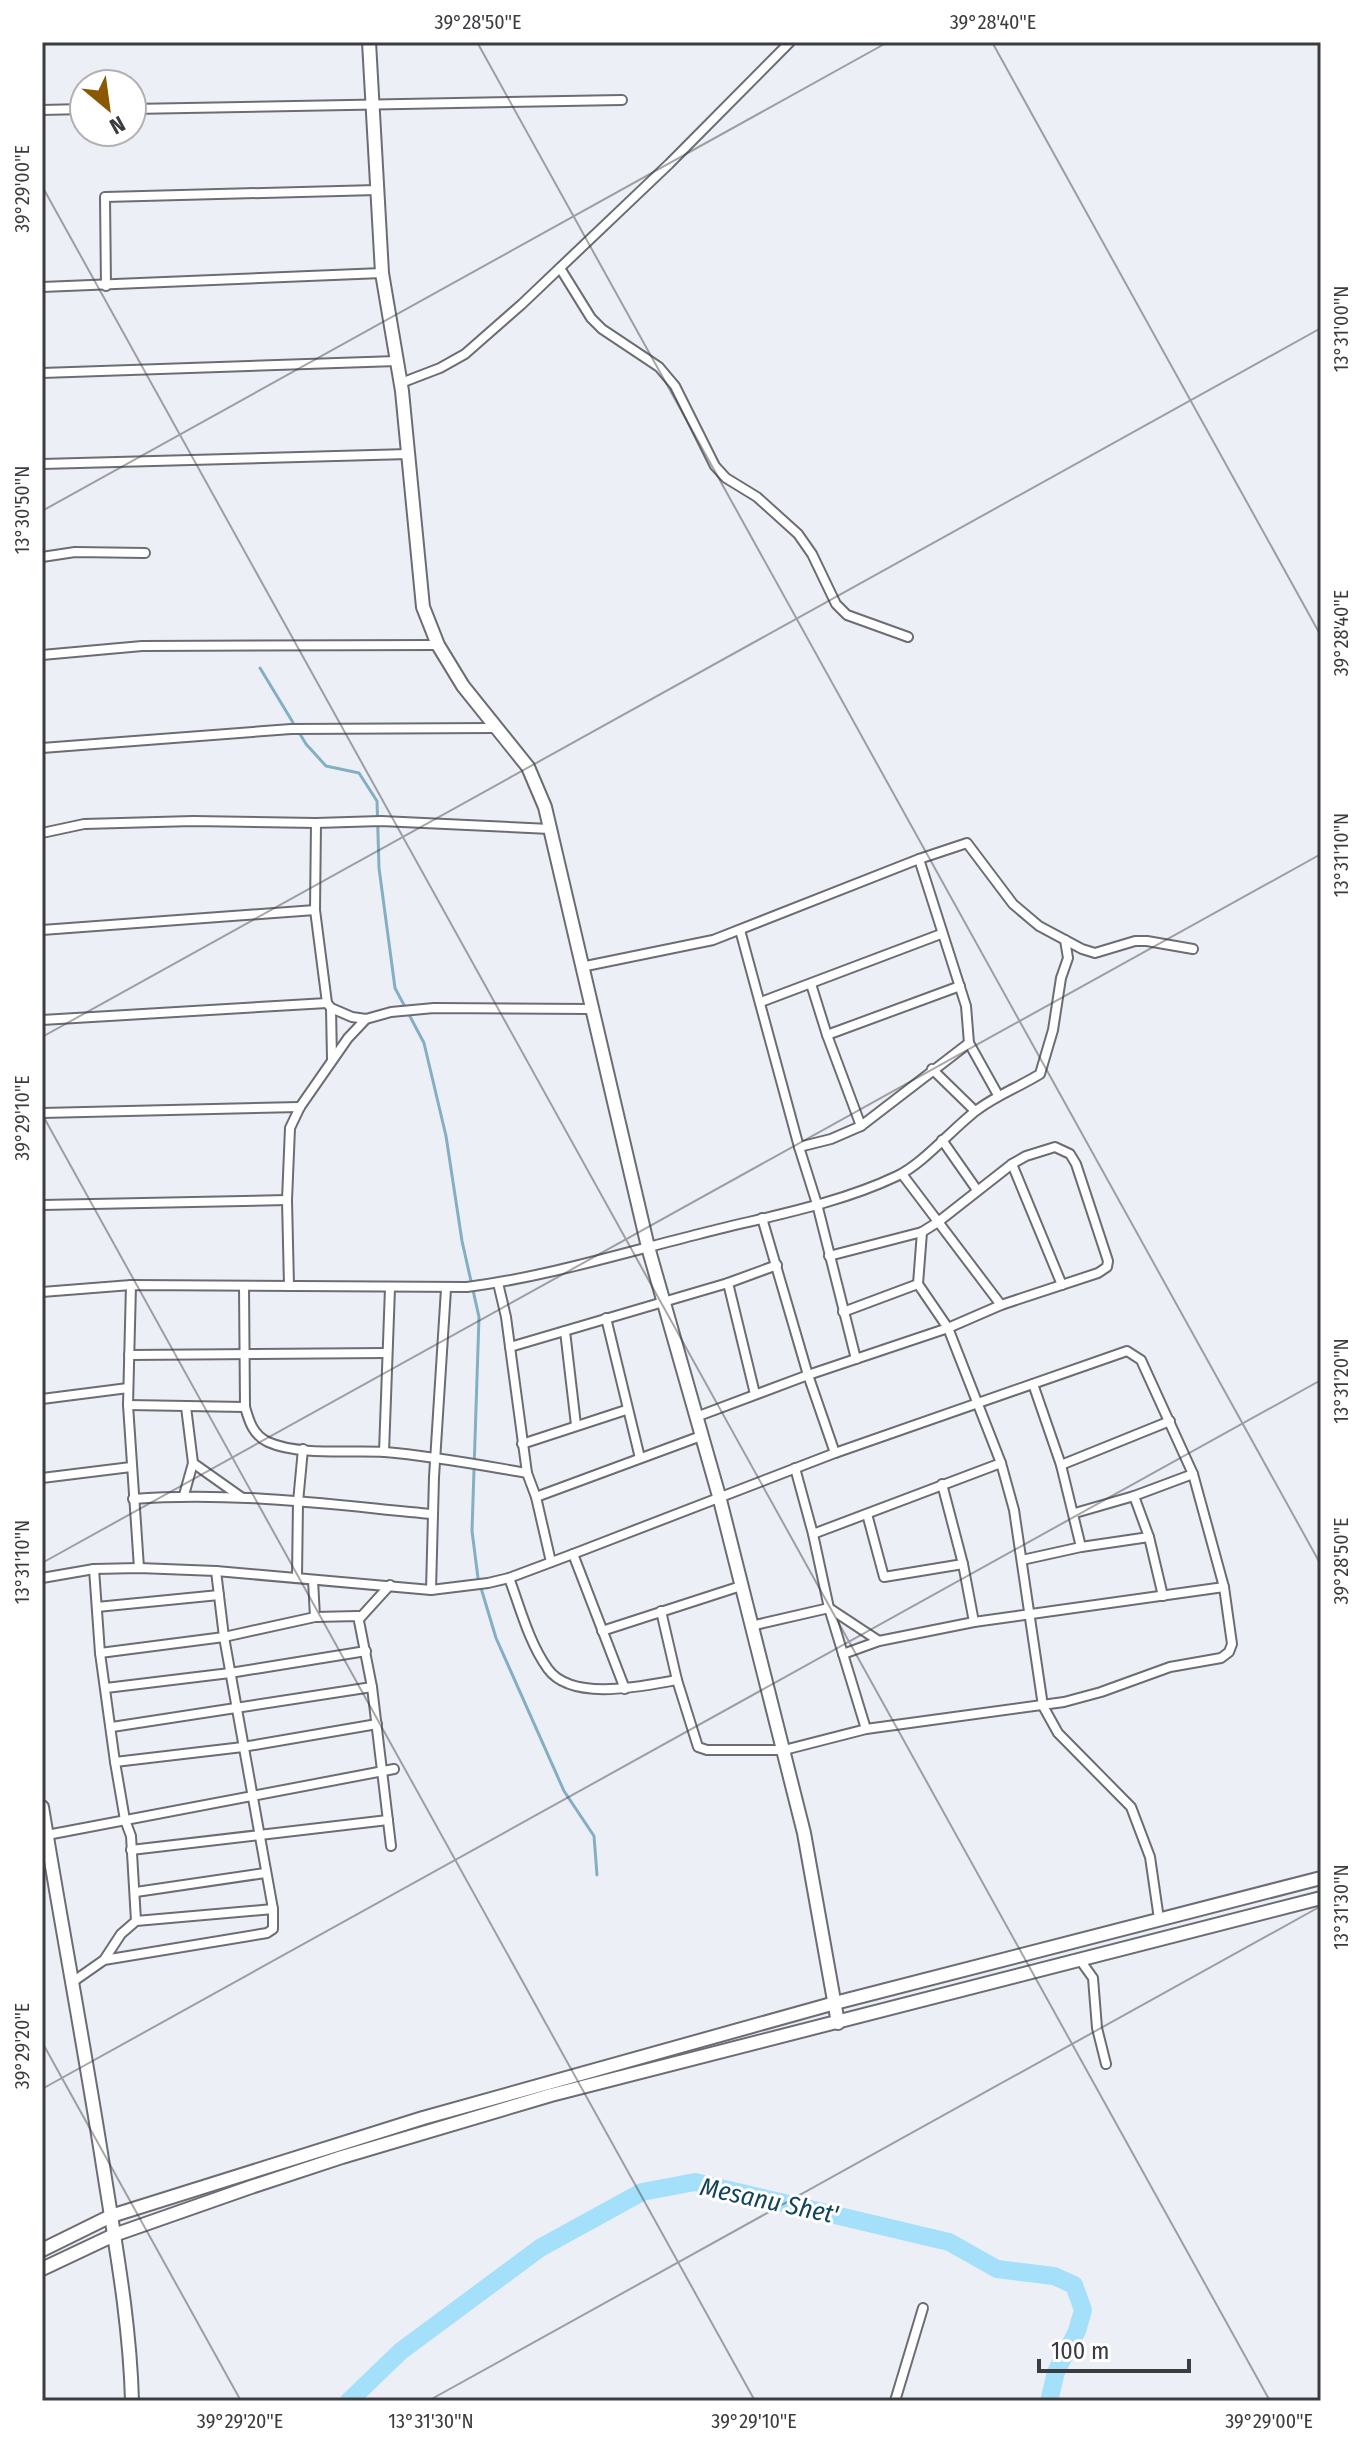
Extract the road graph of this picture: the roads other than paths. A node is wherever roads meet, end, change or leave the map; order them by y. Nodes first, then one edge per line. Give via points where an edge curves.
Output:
1 (369, 42) edge
2 (790, 42) edge
3 (622, 100) dead end
4 (374, 104) junction
5 (68, 109) edge
6 (148, 109) edge
7 (42, 110) edge
8 (377, 190) junction
9 (560, 268) junction
10 (382, 273) junction
11 (106, 286) junction
12 (42, 287) edge
13 (397, 361) junction
14 (42, 373) edge
15 (401, 383) junction
16 (409, 454) junction
17 (42, 464) edge
18 (145, 553) dead end
19 (42, 557) edge
20 (908, 637) dead end
21 (438, 645) junction
22 (42, 655) edge
23 (495, 728) junction
24 (42, 748) edge
25 (316, 823) junction
26 (550, 829) junction
27 (42, 833) edge
28 (919, 859) junction
29 (315, 910) junction
30 (42, 930) edge
31 (740, 930) junction
32 (941, 934) junction
33 (1065, 940) junction
34 (1193, 949) dead end
35 (580, 967) junction
36 (811, 984) junction
37 (960, 986) junction
38 (761, 1002) junction
39 (329, 1005) junction
40 (591, 1009) junction
41 (366, 1019) junction
42 (42, 1020) edge
43 (827, 1035) junction
44 (969, 1043) junction
45 (332, 1060) junction
46 (932, 1069) junction
47 (998, 1095) junction
48 (300, 1107) junction
49 (975, 1111) junction
50 (42, 1113) edge
51 (861, 1126) junction
52 (942, 1140) junction
53 (799, 1147) junction
54 (1012, 1164) junction
55 (902, 1174) junction
56 (977, 1190) junction
57 (287, 1200) junction
58 (817, 1204) junction
59 (42, 1205) edge
60 (762, 1218) junction
61 (938, 1222) junction
62 (922, 1232) junction
63 (648, 1247) junction
64 (829, 1256) junction
65 (777, 1265) junction
66 (498, 1283) junction
67 (728, 1283) junction
68 (918, 1284) junction
69 (131, 1285) junction
70 (1062, 1285) junction
71 (244, 1286) junction
72 (289, 1286) junction
73 (390, 1288) junction
74 (446, 1289) junction
75 (42, 1292) edge
76 (665, 1301) junction
77 (1001, 1305) junction
78 (843, 1312) junction
79 (606, 1318) junction
80 (948, 1328) junction
81 (565, 1331) junction
82 (510, 1347) junction
83 (246, 1353) junction
84 (386, 1353) junction
85 (129, 1355) junction
86 (856, 1359) junction
87 (808, 1375) junction
88 (1033, 1384) junction
89 (128, 1388) junction
90 (755, 1394) junction
91 (42, 1399) edge
92 (128, 1405) junction
93 (977, 1405) junction
94 (186, 1407) junction
95 (245, 1407) junction
96 (626, 1410) junction
97 (696, 1417) junction
98 (1170, 1421) junction
99 (576, 1425) junction
100 (701, 1436) junction
101 (522, 1444) junction
102 (303, 1449) junction
103 (384, 1452) junction
104 (835, 1453) junction
105 (436, 1458) junction
106 (640, 1458) junction
107 (193, 1463) junction
108 (1001, 1463) junction
109 (1061, 1465) junction
110 (131, 1467) junction
111 (795, 1468) junction
112 (527, 1473) junction
113 (1193, 1474) junction
114 (42, 1478) edge
115 (942, 1484) junction
116 (184, 1495) junction
117 (719, 1496) junction
118 (1134, 1496) junction
119 (242, 1497) junction
120 (536, 1497) junction
121 (133, 1499) junction
122 (298, 1502) junction
123 (1075, 1513) junction
124 (433, 1514) junction
125 (867, 1514) junction
126 (813, 1534) junction
127 (1149, 1537) junction
128 (1081, 1547) junction
129 (573, 1554) junction
130 (1022, 1560) junction
131 (551, 1562) junction
132 (963, 1564) junction
133 (139, 1568) junction
134 (94, 1569) junction
135 (216, 1571) junction
136 (42, 1578) edge
137 (297, 1578) junction
138 (509, 1578) junction
139 (313, 1580) junction
140 (390, 1585) junction
141 (741, 1586) junction
142 (1224, 1587) junction
143 (431, 1590) junction
144 (219, 1595) junction
145 (1163, 1596) junction
146 (97, 1607) junction
147 (829, 1608) junction
148 (661, 1611) junction
149 (1028, 1614) junction
150 (315, 1617) junction
151 (360, 1618) junction
152 (974, 1622) junction
153 (751, 1626) junction
154 (602, 1631) junction
155 (224, 1637) junction
156 (879, 1641) junction
157 (366, 1651) junction
158 (100, 1653) junction
159 (843, 1654) junction
160 (230, 1673) junction
161 (677, 1680) junction
162 (372, 1687) junction
163 (106, 1688) junction
164 (625, 1689) junction
165 (1043, 1706) junction
166 (236, 1707) junction
167 (377, 1724) junction
168 (112, 1727) junction
169 (866, 1729) junction
170 (243, 1747) junction
171 (784, 1750) junction
172 (115, 1762) junction
173 (394, 1769) dead end
174 (381, 1771) junction
175 (252, 1796) junction
176 (42, 1807) edge
177 (125, 1820) junction
178 (388, 1820) junction
179 (47, 1835) junction
180 (260, 1837) junction
181 (391, 1846) dead end
182 (131, 1850) junction
183 (265, 1873) junction
184 (1321, 1878) edge
185 (136, 1892) junction
186 (1321, 1898) edge
187 (273, 1909) junction
188 (1159, 1919) junction
189 (136, 1921) junction
190 (104, 1960) junction
191 (1080, 1960) junction
192 (74, 1981) junction
193 (835, 2003) junction
194 (838, 2023) junction
195 (1106, 2064) dead end
196 (520, 2097) junction
197 (111, 2216) junction
198 (114, 2235) junction
199 (42, 2250) edge
200 (42, 2269) edge
201 (923, 2308) dead end
202 (132, 2401) edge
203 (895, 2401) edge

1 - 4 street
2 - 9 street
3 - 4 street
4 - 6 street
4 - 8 street
5 - 7 street
8 - 10 street
8 - 11 street via 105,197
9 - 15 street via 465,354
9 - 20 street via 591,318 659,367 675,386 715,466 798,534 847,615
10 - 11 street
10 - 13 street
11 - 12 street
13 - 14 street
13 - 15 street
15 - 16 street
16 - 17 street
16 - 21 street via 421,597
18 - 19 street
21 - 22 street via 142,646
21 - 23 street
23 - 24 street via 291,729
23 - 26 street via 528,767
25 - 26 street
25 - 27 street via 84,824
25 - 29 street
26 - 35 street
28 - 31 street
28 - 32 street
28 - 33 street via 967,843 1013,904
29 - 30 street
29 - 39 street
31 - 35 street
31 - 38 street
32 - 36 street
32 - 37 street
33 - 34 street via 1095,953 1135,941
33 - 47 street via 1068,958 1041,1073
35 - 40 street
36 - 38 street
36 - 43 street
37 - 43 street
37 - 44 street
38 - 53 street
39 - 41 street
39 - 42 street
39 - 45 street
40 - 41 street via 434,1008
40 - 63 street
41 - 45 street
43 - 51 street
44 - 46 street
44 - 47 street
45 - 48 street
46 - 49 street
46 - 51 street
47 - 49 street
48 - 50 street
48 - 57 street via 290,1128
49 - 52 street
51 - 53 street
52 - 55 street
52 - 56 street
53 - 58 street
54 - 56 street
54 - 70 street
54 - 70 street via 1055,1147 1076,1164 1108,1261 1104,1270
55 - 58 street
55 - 61 street
56 - 61 street
57 - 59 street
57 - 72 street
58 - 60 street
58 - 64 street
60 - 63 street
60 - 65 street
61 - 62 street
61 - 77 street
62 - 64 street
62 - 68 street
63 - 66 street
63 - 76 street
64 - 78 street
65 - 67 street
65 - 87 street
66 - 74 street
66 - 82 street
67 - 76 street
67 - 90 street
68 - 78 street
68 - 80 street
69 - 71 street
69 - 75 street
69 - 85 street
70 - 77 street
71 - 72 street
71 - 83 street
72 - 73 street
73 - 74 street
73 - 84 street
74 - 105 street
76 - 79 street
76 - 97 street
77 - 80 street
78 - 86 street
79 - 81 street
79 - 96 street
80 - 86 street
80 - 93 street
81 - 82 street
81 - 99 street
82 - 101 street
83 - 84 street
83 - 85 street
83 - 95 street
84 - 103 street
85 - 89 street
86 - 87 street
87 - 90 street
87 - 104 street
88 - 93 street
88 - 98 street via 1127,1351 1141,1360
88 - 109 street
89 - 91 street
89 - 92 street
90 - 97 street
92 - 94 street
92 - 110 street
93 - 104 street
93 - 108 street
94 - 95 street
94 - 107 street
95 - 102 street via 249,1423 263,1439
96 - 99 street
96 - 106 street
97 - 100 street
98 - 109 street
98 - 113 street
99 - 101 street
100 - 106 street
100 - 117 street
101 - 112 street
102 - 103 street
102 - 122 street
103 - 105 street
104 - 111 street
105 - 112 street
105 - 124 street
106 - 120 street
107 - 116 street
107 - 119 street
108 - 115 street
108 - 130 street
109 - 123 street
110 - 114 street
110 - 121 street
111 - 117 street
111 - 126 street
112 - 120 street
113 - 118 street
113 - 142 street
115 - 125 street
115 - 132 street
116 - 119 street
116 - 121 street
117 - 129 street
117 - 141 street
118 - 123 street
118 - 127 street
119 - 122 street
120 - 131 street
121 - 133 street
122 - 124 street
122 - 137 street
123 - 128 street
124 - 143 street
125 - 126 street
125 - 132 street via 884,1577
126 - 147 street
127 - 128 street
127 - 145 street
128 - 130 street
129 - 131 street
129 - 154 street
130 - 149 street
131 - 138 street
132 - 152 street
133 - 134 street
133 - 135 street
134 - 136 street
134 - 146 street
135 - 137 street
135 - 144 street
137 - 139 street
138 - 143 street
138 - 164 street via 549,1672 569,1683
139 - 140 street
139 - 150 street
140 - 143 street
140 - 151 street
141 - 148 street
141 - 153 street
142 - 145 street
142 - 165 street via 1232,1644 1221,1658 1170,1667
144 - 146 street
144 - 155 street
145 - 149 street
146 - 158 street
147 - 153 street
147 - 156 street
147 - 159 street
148 - 154 street
148 - 161 street
149 - 152 street
149 - 165 street
150 - 151 street
150 - 155 street
151 - 157 street
152 - 156 street
153 - 171 street
154 - 164 street
155 - 158 street
155 - 160 street
156 - 159 street
157 - 160 street
157 - 162 street
158 - 163 street
159 - 169 street
160 - 163 street
160 - 166 street
161 - 164 street
161 - 171 street via 701,1749
162 - 166 street
162 - 167 street
163 - 168 street
165 - 169 street
165 - 188 street via 1058,1733 1131,1807 1150,1857
166 - 168 street
166 - 170 street
167 - 170 street
167 - 174 street
168 - 172 street
169 - 171 street
170 - 172 street
170 - 175 street
171 - 193 street
172 - 177 street
173 - 174 street
174 - 175 street
174 - 178 street
175 - 177 street
175 - 180 street
176 - 179 street
177 - 179 street
177 - 182 street
178 - 180 street
178 - 181 street
179 - 192 street
180 - 182 street
180 - 183 street
182 - 185 street
183 - 185 street
183 - 187 street
184 - 188 street
185 - 189 street
186 - 191 street
187 - 189 street
187 - 190 street via 273,1929 267,1933
188 - 193 street
189 - 190 street
190 - 192 street
191 - 194 street
191 - 195 street via 1093,1978
192 - 197 street
193 - 194 street
193 - 196 street
194 - 196 street
196 - 197 street
196 - 198 street
197 - 198 street
197 - 199 street
198 - 200 street
198 - 202 street
201 - 203 street

